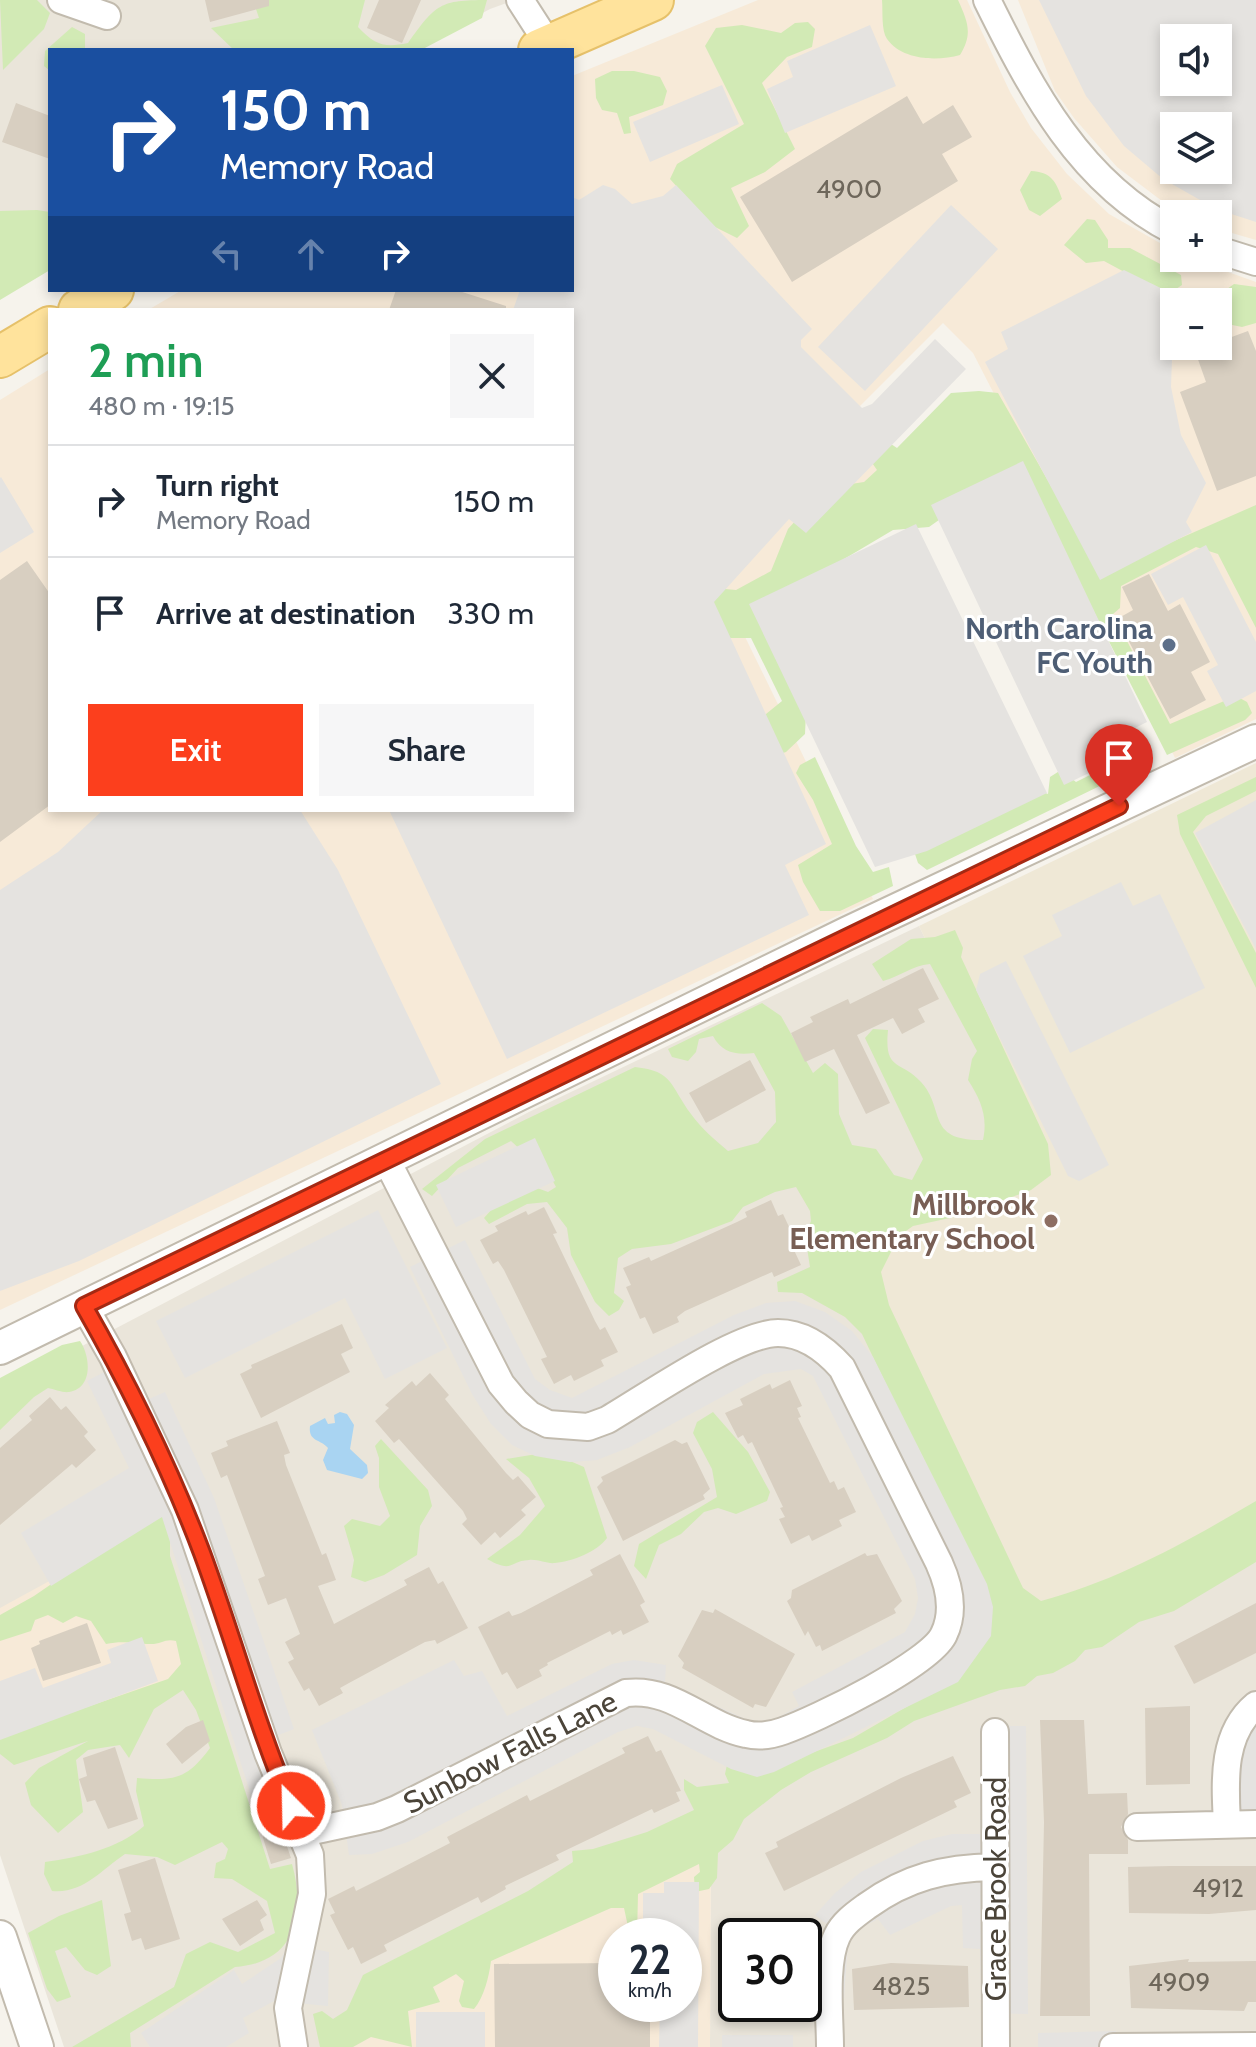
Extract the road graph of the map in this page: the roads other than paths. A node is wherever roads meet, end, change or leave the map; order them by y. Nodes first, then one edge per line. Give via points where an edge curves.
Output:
1 (61, 0) edge
2 (520, 0) edge
3 (653, 0) edge
4 (987, 0) edge
5 (107, 16) dead end
6 (544, 48) edge
7 (1160, 221) edge
8 (1232, 254) edge
9 (1256, 262) edge
10 (110, 292) edge
11 (82, 308) edge
12 (48, 328) edge
13 (0, 357) edge
14 (1256, 741) edge
15 (386, 1159) junction
16 (84, 1306) junction
17 (0, 1348) edge
18 (1256, 1705) edge
19 (995, 1732) dead end
20 (1227, 1824) junction
21 (1256, 1824) edge
22 (1137, 1827) dead end
23 (303, 1833) junction
24 (994, 1867) junction
25 (0, 1937) edge
26 (1256, 2046) edge
27 (37, 2047) edge
28 (294, 2047) edge
29 (830, 2047) edge
30 (996, 2047) edge
31 (1113, 2047) edge

1 - 5 street
2 - 6 street
3 - 6 main road
4 - 7 street via 1048,115 1080,157
8 - 9 street
10 - 11 main road
12 - 13 main road
14 - 15 street
15 - 16 street
15 - 23 street, Sunbow Falls Lane via 501,1384 530,1415 548,1424 588,1427 607,1420 751,1338 798,1336 830,1353 939,1563 947,1581 949,1619 944,1636 917,1664 783,1731 745,1734 660,1694 626,1693 397,1809
16 - 17 street
16 - 23 street via 185,1510 268,1753
18 - 20 street via 1244,1715 1230,1745
19 - 24 street, Grace Brook Road
20 - 21 street
20 - 22 street
23 - 28 street via 312,1894 288,2008
24 - 29 street via 927,1874 897,1886 850,1919 837,1936 831,1959
24 - 30 street, Grace Brook Road
25 - 27 street
26 - 31 street

